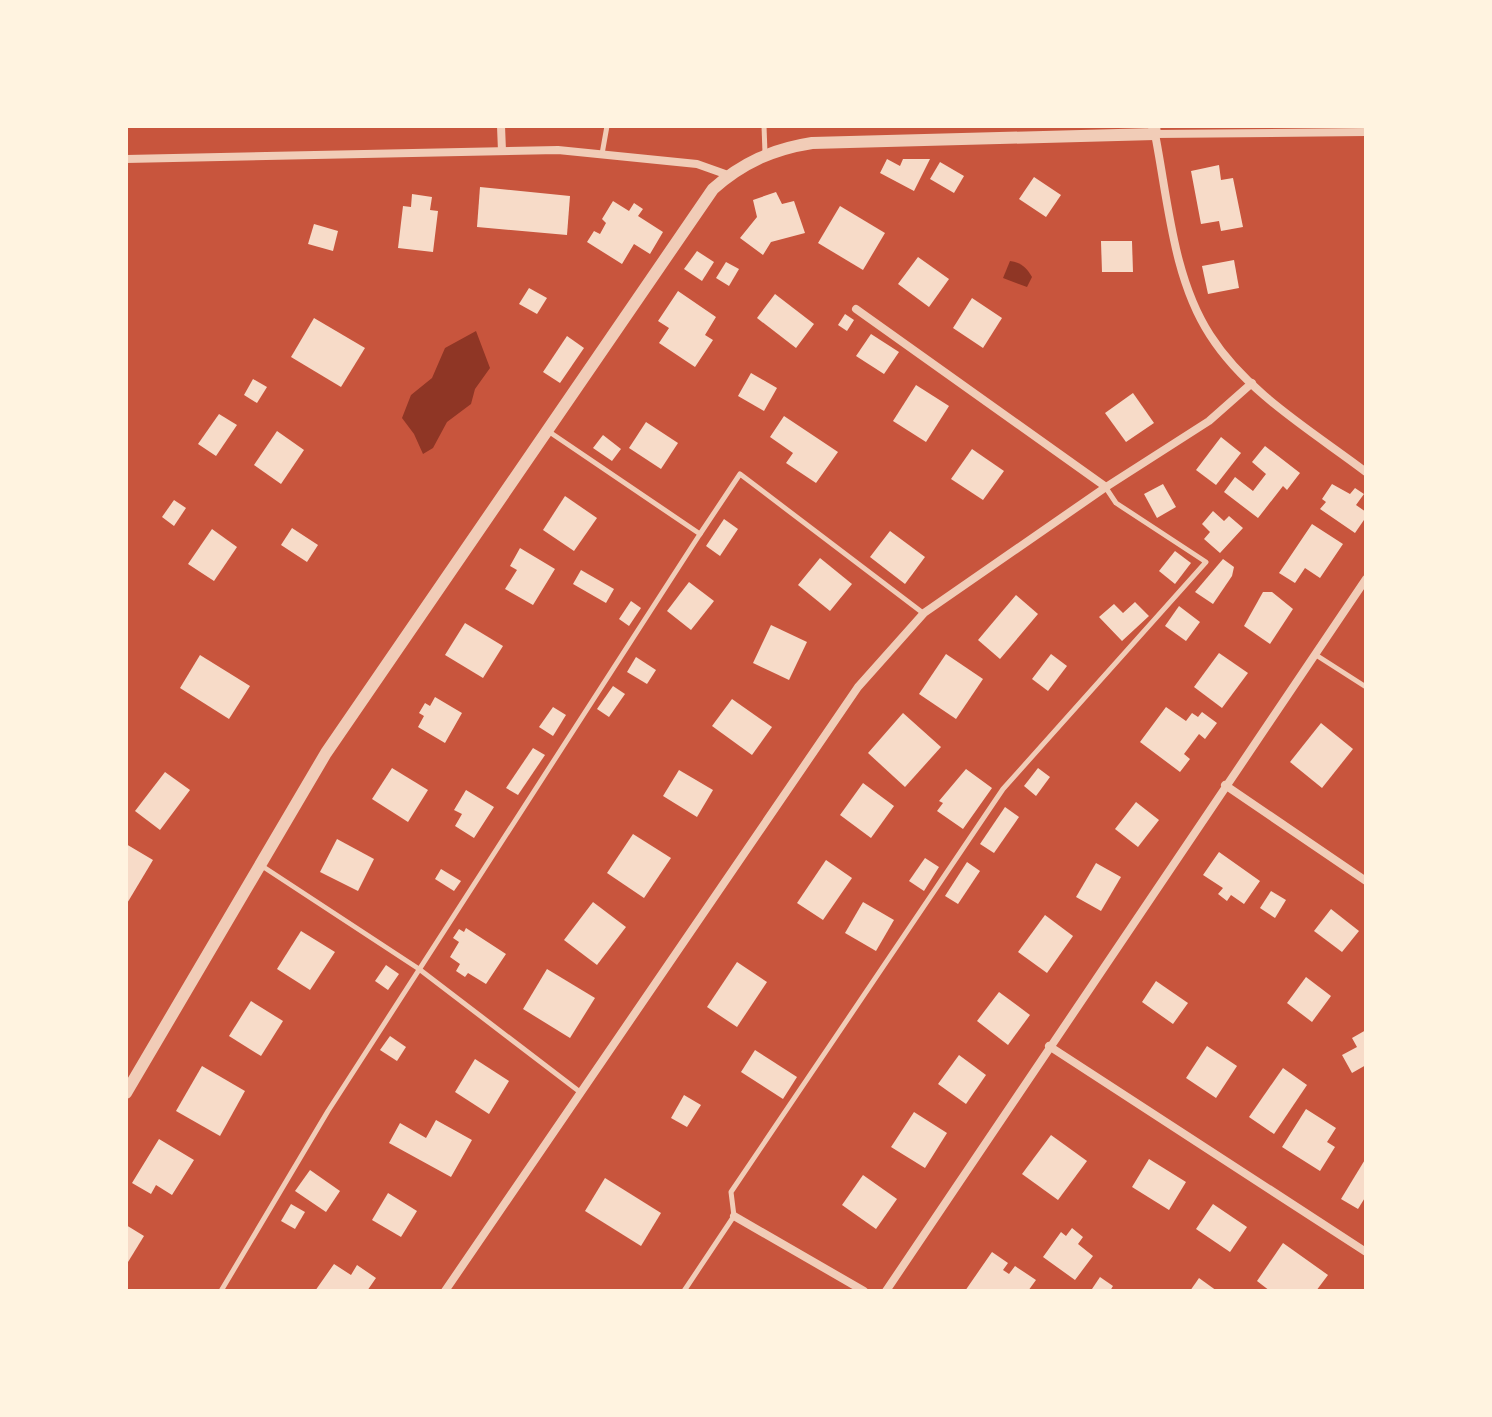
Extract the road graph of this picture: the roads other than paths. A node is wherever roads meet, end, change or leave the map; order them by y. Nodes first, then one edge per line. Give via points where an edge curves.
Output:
1 (501, 126) edge
2 (607, 126) edge
3 (764, 126) edge
4 (1154, 130) edge
5 (1366, 132) edge
6 (502, 151) junction
7 (602, 154) junction
8 (765, 155) junction
9 (126, 159) edge
10 (728, 175) junction
11 (856, 309) dead end
12 (1252, 383) junction
13 (547, 430) junction
14 (1366, 472) edge
15 (1106, 487) junction
16 (700, 534) junction
17 (1366, 579) edge
18 (924, 613) junction
19 (1316, 655) junction
20 (1366, 687) edge
21 (1225, 785) junction
22 (261, 865) junction
23 (1366, 881) edge
24 (419, 969) junction
25 (1049, 1046) junction
26 (581, 1092) junction
27 (126, 1093) edge
28 (734, 1216) junction
29 (1366, 1252) edge
30 (221, 1291) edge
31 (445, 1291) edge
32 (684, 1291) edge
33 (864, 1291) edge
34 (886, 1291) edge

1 - 6 street
2 - 7 lane
3 - 8 lane
4 - 5 street
4 - 8 street via 837,142 786,147
4 - 12 street via 1196,308 1210,335
6 - 7 street
6 - 9 street
7 - 10 street via 697,164
8 - 10 street
10 - 13 street via 695,211
11 - 15 street
12 - 14 street
12 - 15 street via 1209,421
13 - 16 lane
13 - 22 street via 326,753
15 - 18 street
15 - 28 lane via 1116,503 1206,562 1003,789 731,1192
16 - 18 lane via 740,474
16 - 24 lane
17 - 19 street
18 - 26 street via 858,687
19 - 20 lane
19 - 21 street
21 - 23 street
21 - 25 street
22 - 24 lane
22 - 27 street
24 - 26 lane
24 - 30 lane
25 - 29 street
25 - 34 street
26 - 31 street
28 - 32 lane
28 - 33 street

